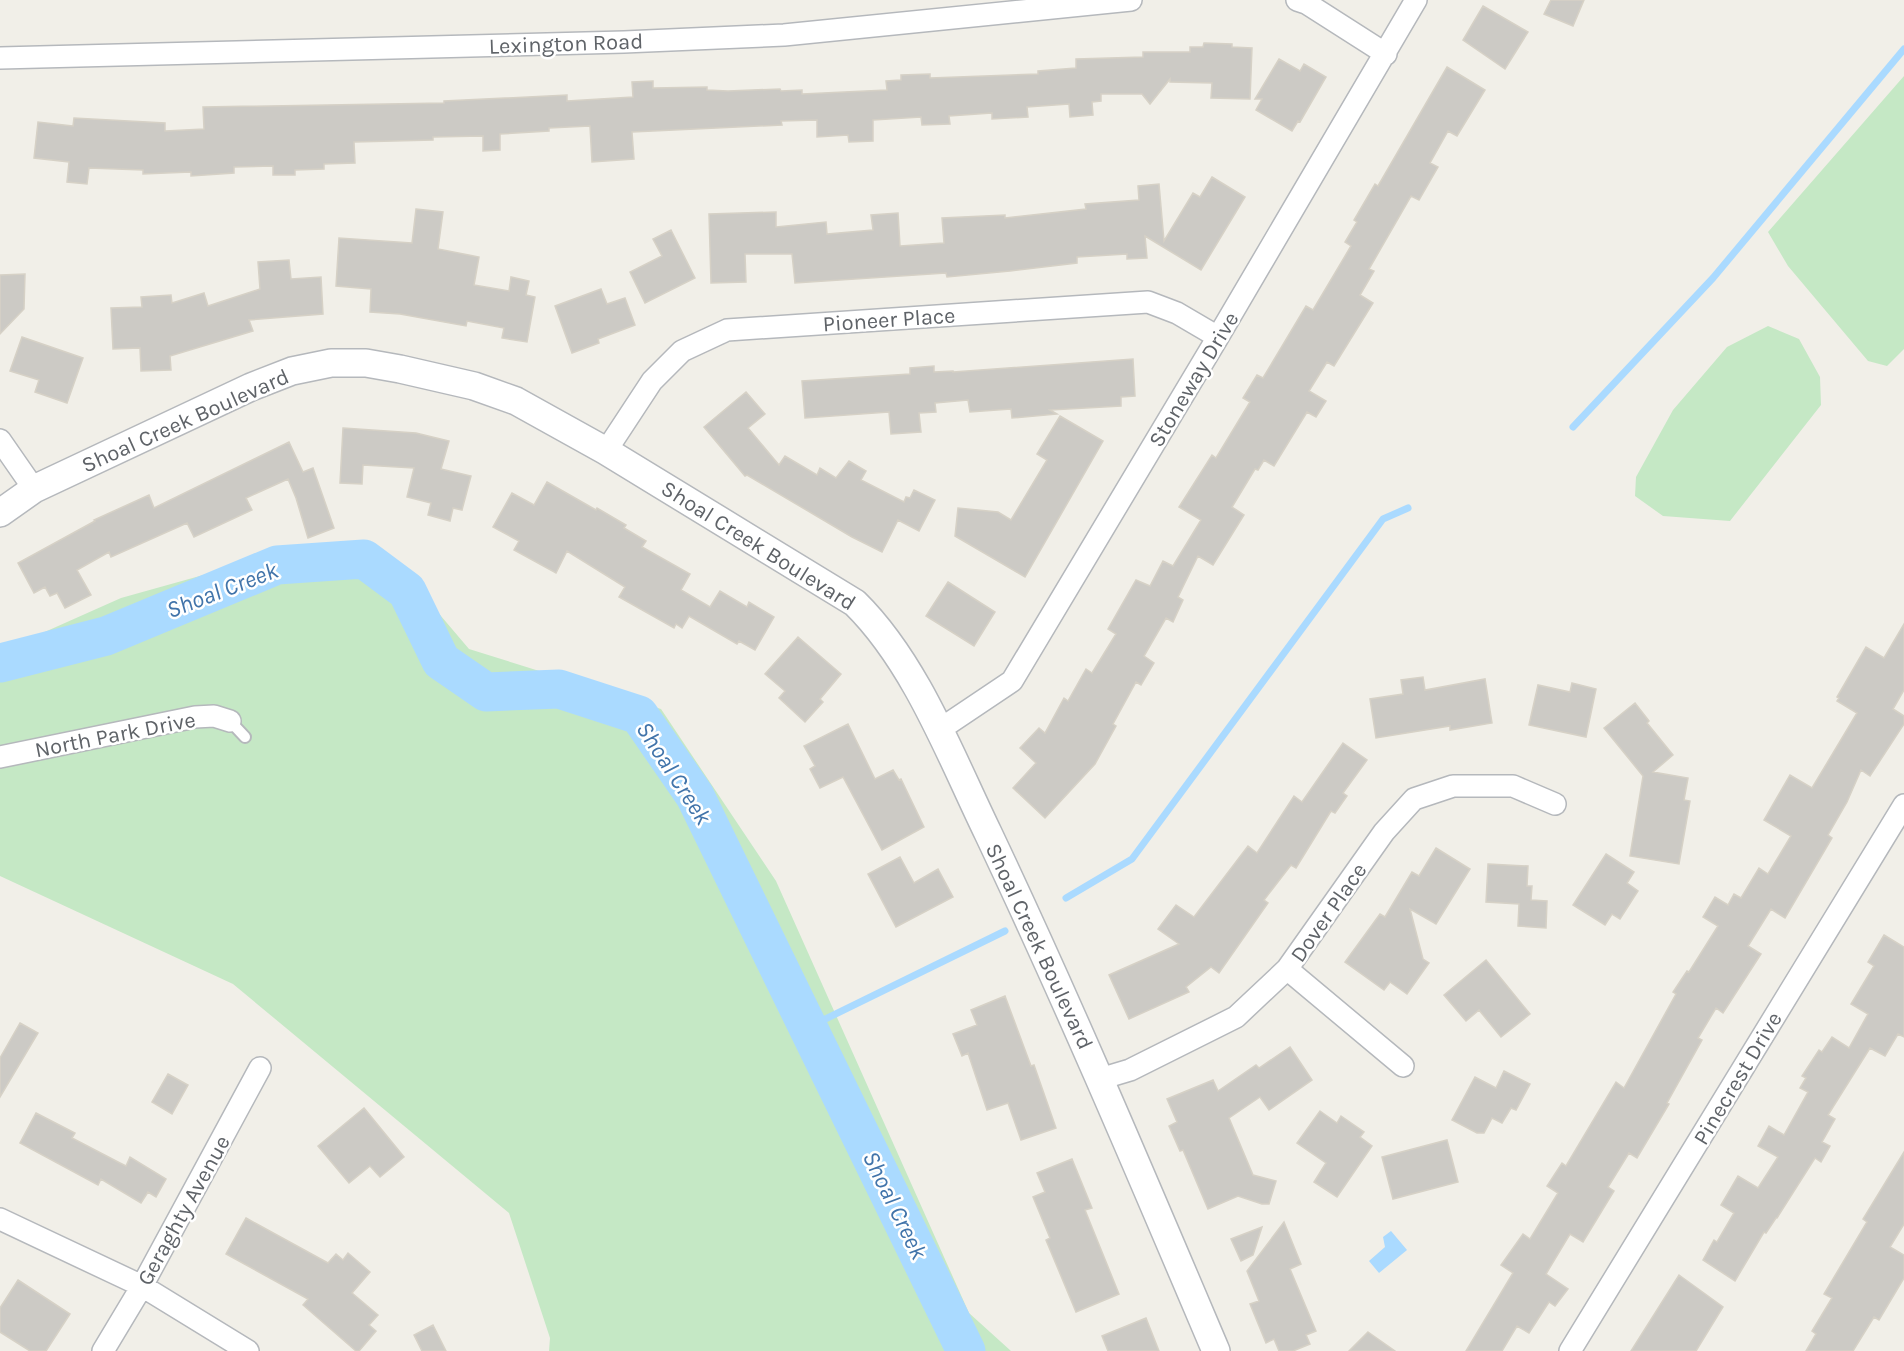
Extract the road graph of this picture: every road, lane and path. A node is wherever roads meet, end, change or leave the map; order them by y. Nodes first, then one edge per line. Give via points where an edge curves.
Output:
1 (1131, 0) edge
2 (1297, 0) edge
3 (1416, 0) edge
4 (1013, 6) edge
5 (1386, 54) junction
6 (0, 58) edge
7 (1218, 338) junction
8 (0, 440) edge
9 (606, 451) junction
10 (34, 489) junction
11 (0, 513) edge
12 (230, 721) joint
13 (939, 730) junction
14 (245, 737) dead end
15 (0, 757) edge
16 (1555, 804) dead end
17 (1904, 805) edge
18 (1287, 969) junction
19 (1403, 1066) dead end
20 (261, 1068) dead end
21 (1100, 1079) junction
22 (0, 1219) edge
23 (142, 1286) junction
24 (103, 1351) edge
25 (248, 1351) edge
26 (1216, 1351) edge
27 (1570, 1351) edge

1 - 4 street, Lexington Road
2 - 5 street
3 - 5 street, Stoneway Drive
4 - 6 street, Lexington Road via 784,35
5 - 7 street, Stoneway Drive
7 - 9 street, Pioneer Place via 1177,313 1148,302 727,330 682,351 652,381
7 - 13 street, Stoneway Drive via 1012,681
8 - 10 street
9 - 10 street, Shoal Creek Boulevard via 516,401 474,386 366,363 331,363 292,371 251,387
9 - 13 street, Shoal Creek Boulevard via 855,603 894,648
10 - 11 street, Shoal Creek Boulevard
12 - 14 lane
12 - 15 street, North Park Drive via 214,716 195,717
13 - 21 street, Shoal Creek Boulevard
16 - 18 street, Dover Place via 1513,786 1453,786 1414,800 1384,832
17 - 27 street, Pinecrest Drive
18 - 19 street
18 - 21 street, Dover Place via 1236,1017 1130,1070
20 - 23 street, Geraghty Avenue
21 - 26 street, Shoal Creek Boulevard
22 - 23 street
23 - 24 street, Geraghty Avenue
23 - 25 street

